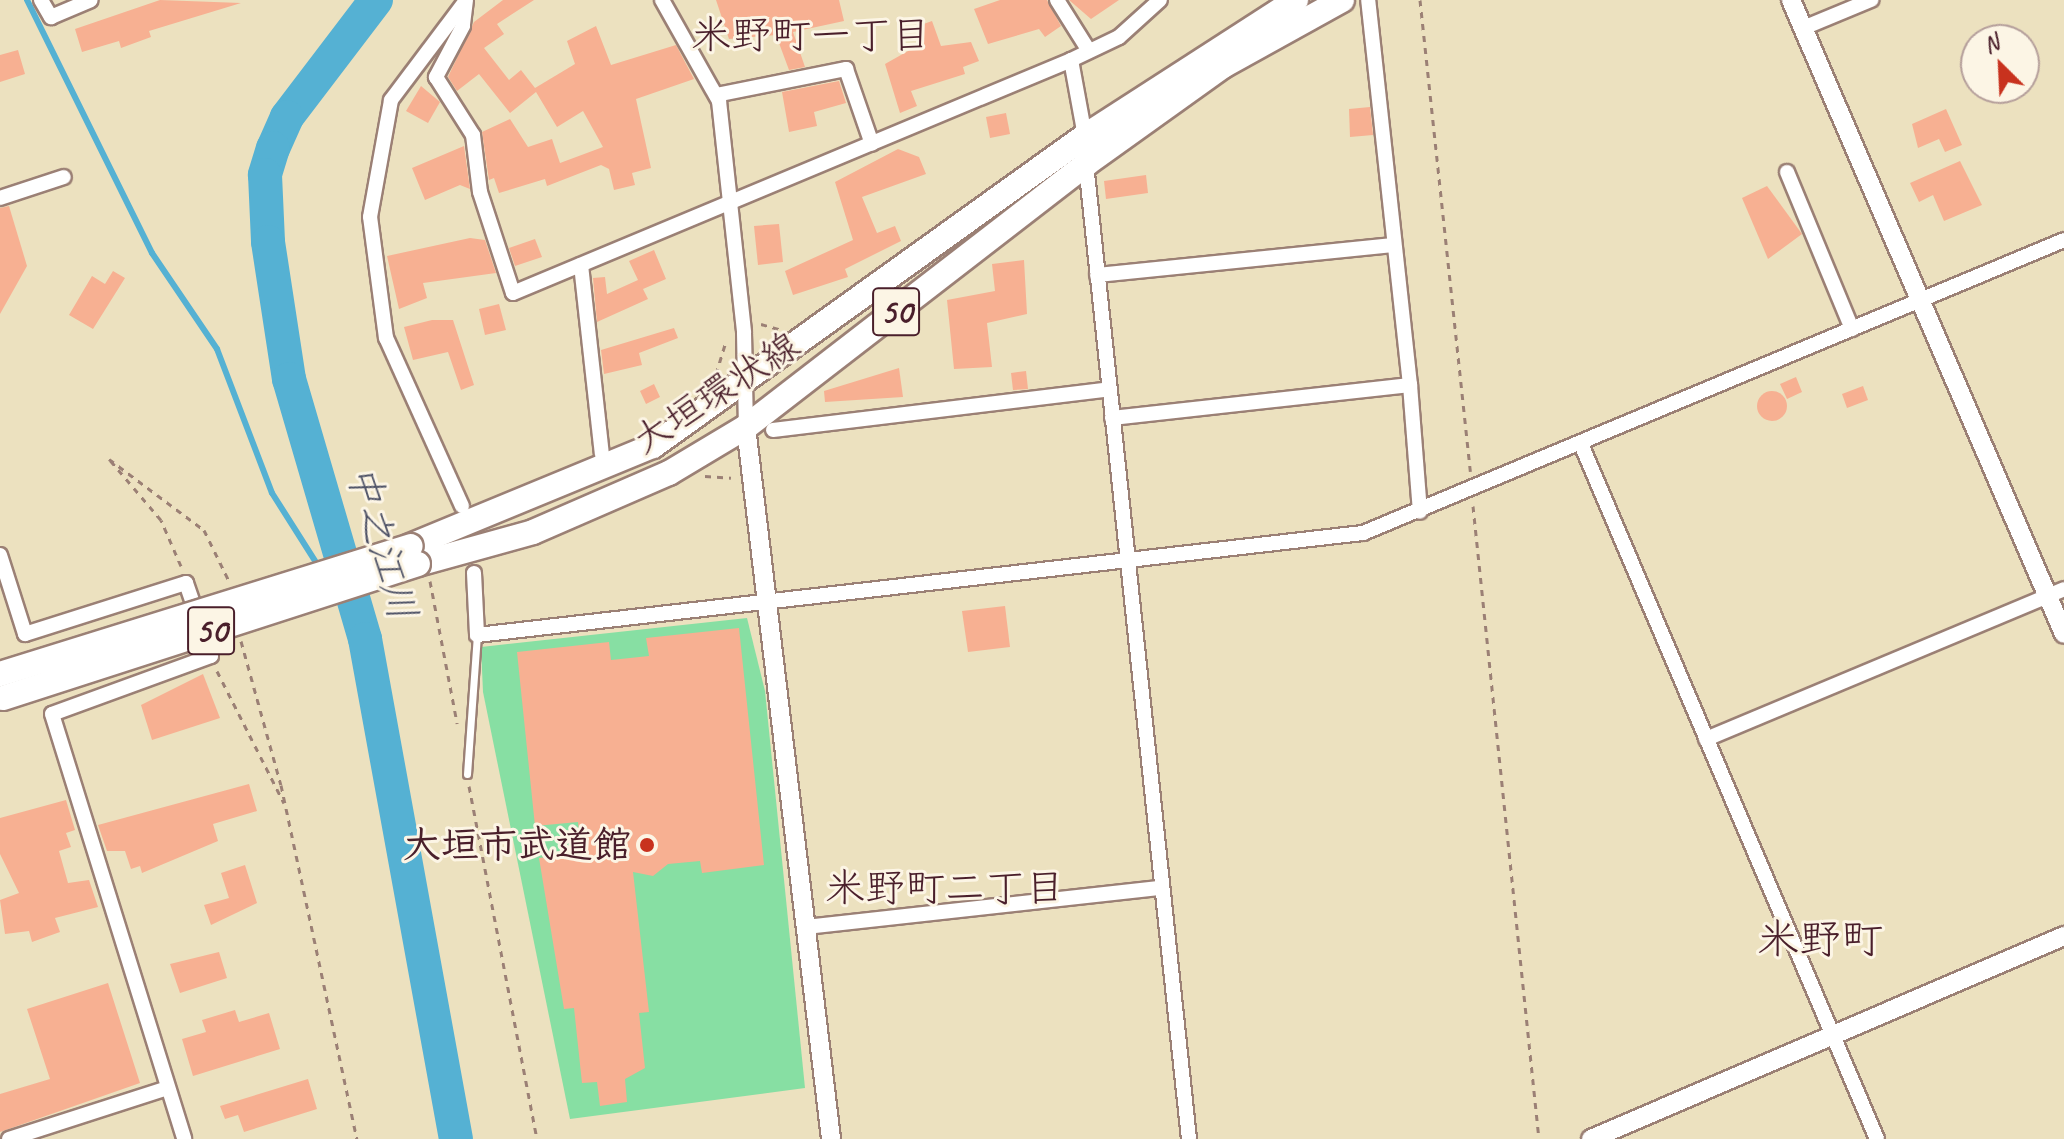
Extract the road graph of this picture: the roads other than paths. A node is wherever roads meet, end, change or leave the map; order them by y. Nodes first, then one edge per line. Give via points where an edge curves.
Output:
1 (41, 0) edge
2 (662, 0) edge
3 (1057, 0) edge
4 (1160, 0) edge
5 (1296, 0) edge
6 (1342, 0) edge
7 (1368, 0) edge
8 (1791, 0) edge
9 (1871, 0) edge
10 (96, 1) edge
11 (465, 1) edge
12 (1803, 28) junction
13 (1089, 51) junction
14 (1071, 60) junction
15 (716, 95) junction
16 (1085, 136) junction
17 (872, 144) junction
18 (1086, 164) junction
19 (1787, 172) dead end
20 (64, 177) dead end
21 (0, 198) edge
22 (731, 204) junction
23 (2064, 240) edge
24 (1393, 245) junction
25 (581, 265) junction
26 (1097, 275) junction
27 (1921, 300) junction
28 (1852, 329) junction
29 (1410, 385) junction
30 (743, 388) junction
31 (1110, 389) junction
32 (1112, 418) junction
33 (746, 427) junction
34 (773, 430) dead end
35 (1581, 444) junction
36 (602, 454) dead end
37 (462, 506) dead end
38 (1423, 511) junction
39 (0, 555) edge
40 (1125, 557) junction
41 (419, 563) junction
42 (474, 573) dead end
43 (2056, 591) edge
44 (768, 598) junction
45 (2064, 634) edge
46 (477, 635) junction
47 (1, 691) edge
48 (1706, 739) junction
49 (467, 774) road end
50 (1161, 888) junction
51 (806, 927) junction
52 (2064, 936) edge
53 (1833, 1035) junction
54 (168, 1088) junction
55 (9, 1139) edge
56 (184, 1139) edge
57 (831, 1139) edge
58 (1189, 1139) edge
59 (1591, 1139) edge
60 (1877, 1139) edge

1 - 10 street via 51,17
2 - 15 street
3 - 13 street
4 - 13 street via 1119,37
5 - 16 main road, 大垣環状線 / 50
6 - 18 main road, 大垣環状線 / 50 via 1223,66
7 - 24 street
8 - 12 street
9 - 12 street
11 - 25 street via 463,26 436,77 473,135 480,192 513,293
11 - 37 street via 391,100 370,217 386,338
12 - 27 street
13 - 14 street
14 - 16 street
14 - 17 street
15 - 17 street via 846,69
15 - 22 street
16 - 30 main road, 大垣環状線 / 50
17 - 22 street
18 - 26 street
18 - 33 main road, 大垣環状線 / 50
19 - 28 street
20 - 21 street
22 - 25 street
22 - 30 street
23 - 27 street
24 - 26 street
24 - 29 street
25 - 36 street
26 - 31 street
27 - 28 street
27 - 43 street
28 - 35 street
29 - 32 street
29 - 38 street
30 - 33 street
30 - 41 main road, 大垣環状線 / 50 via 653,446
31 - 32 street
31 - 34 street
32 - 40 street
33 - 41 main road, 大垣環状線 / 50 via 669,473 533,532
33 - 44 street
35 - 38 street
35 - 48 street
38 - 40 street via 1363,533
39 - 54 street via 25,634 186,583 212,660 52,714
40 - 44 street
40 - 50 street
41 - 47 main road, 大垣環状線 / 50, bridge
42 - 46 street
43 - 45 street
43 - 48 street
44 - 46 street
44 - 51 street
46 - 49 lane
48 - 53 street
50 - 51 street
50 - 58 street
51 - 57 street
52 - 53 street
53 - 59 street
53 - 60 street
54 - 55 street
54 - 56 street

